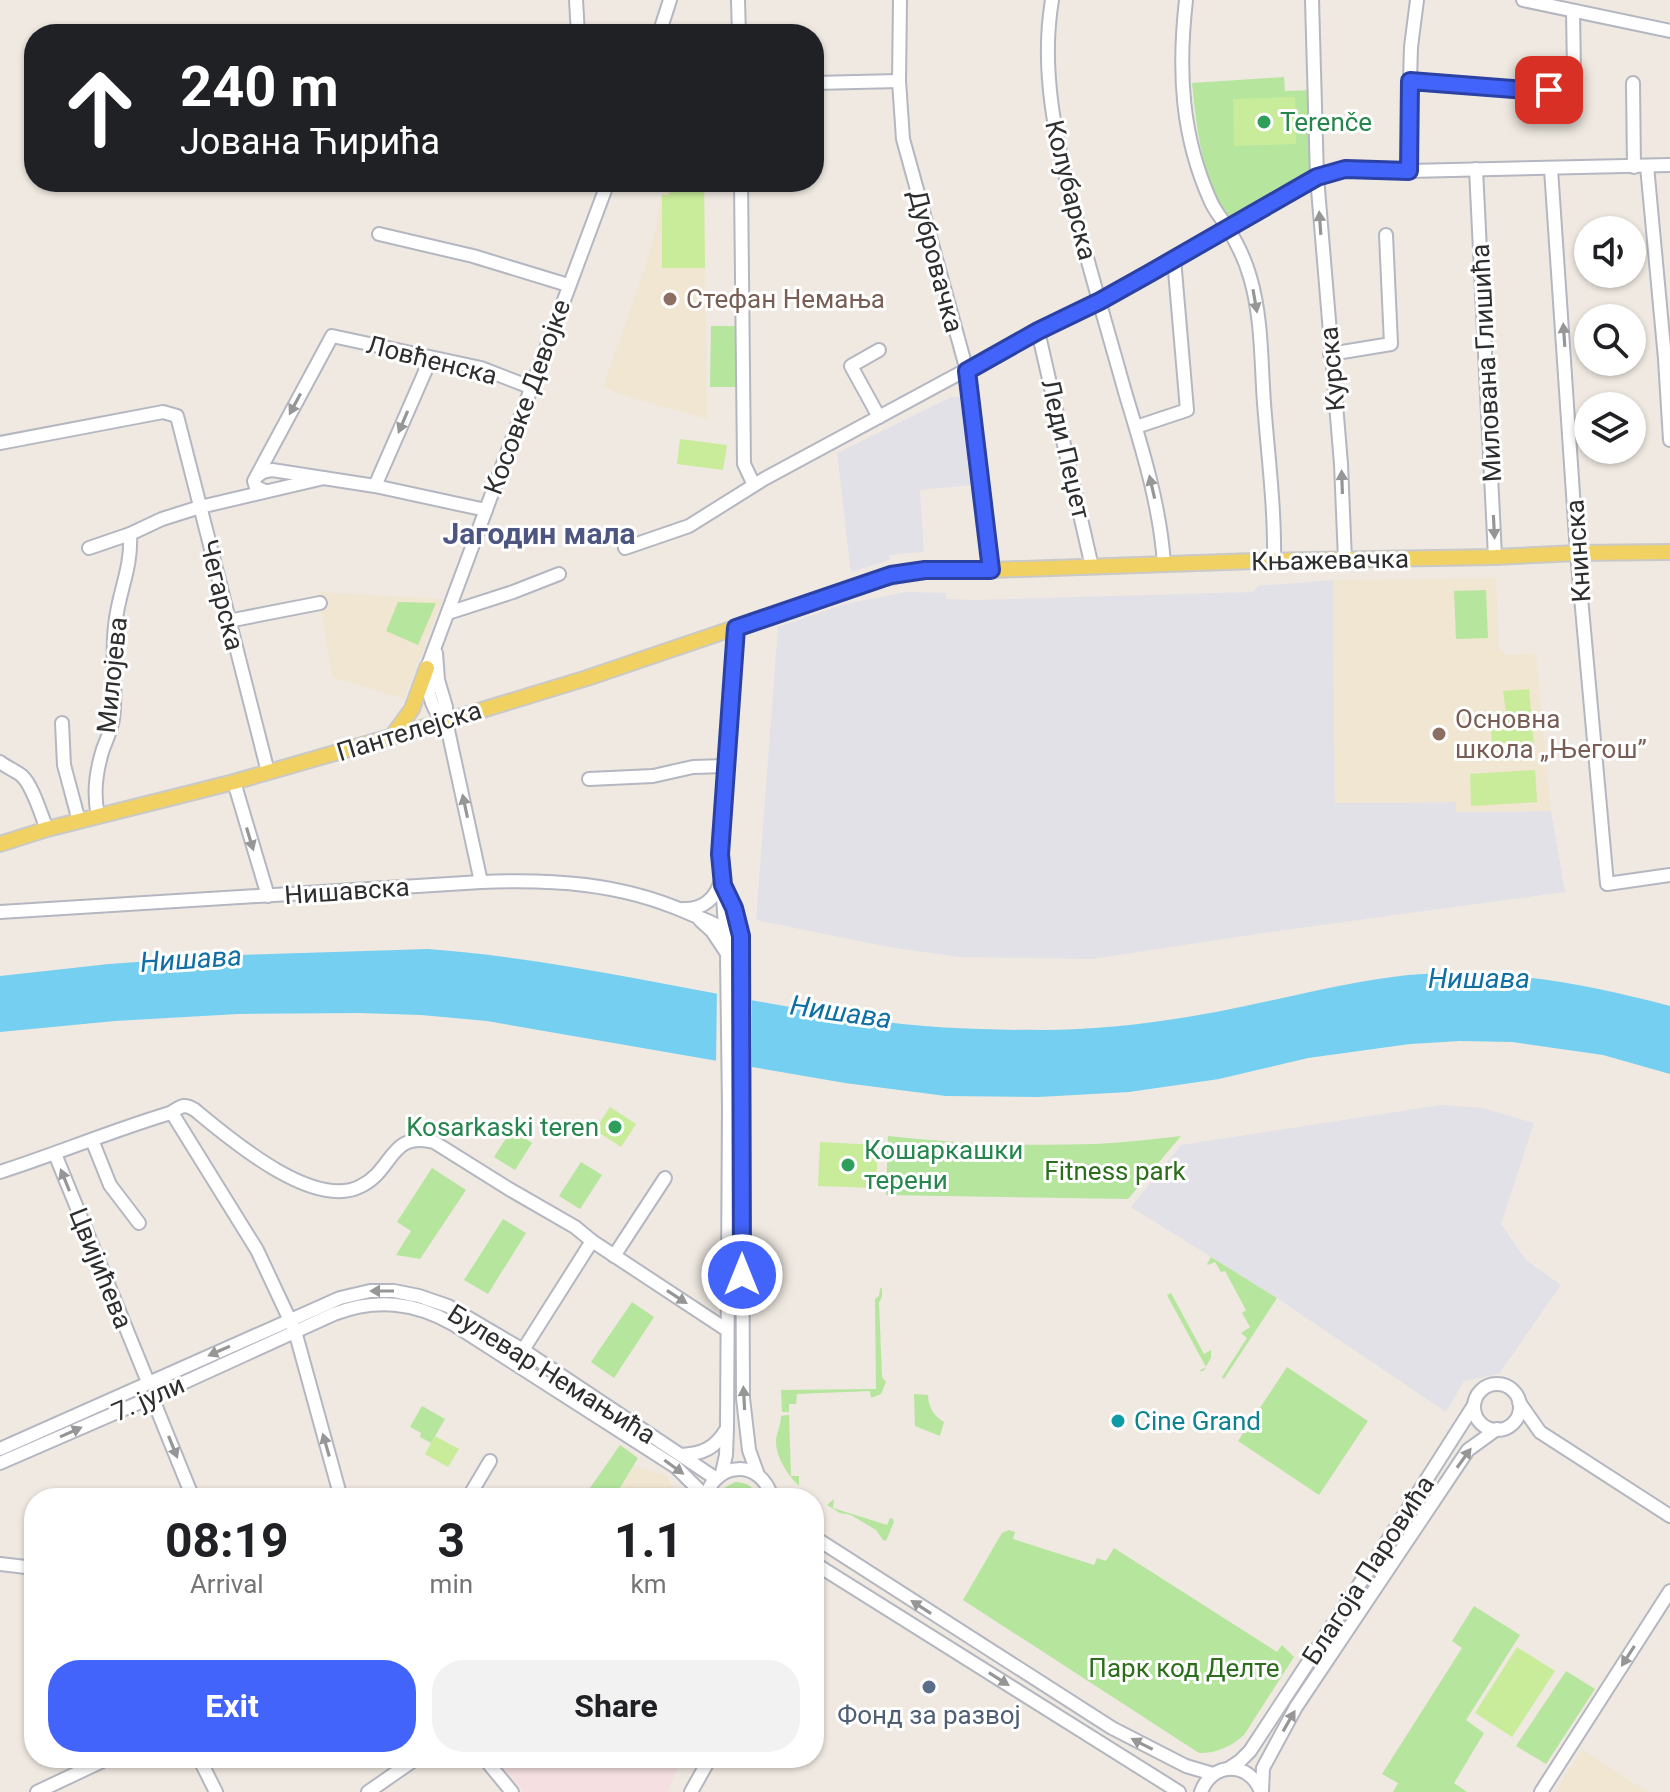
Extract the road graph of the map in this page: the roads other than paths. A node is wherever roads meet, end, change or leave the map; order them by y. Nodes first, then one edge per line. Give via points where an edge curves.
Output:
1 (576, 0) edge
2 (670, 0) edge
3 (738, 0) edge
4 (900, 0) edge
5 (1052, 0) edge
6 (1186, 0) edge
7 (1312, 0) edge
8 (1417, 0) edge
9 (1523, 0) edge
10 (1573, 11) junction
11 (577, 24) edge
12 (662, 24) edge
13 (739, 24) edge
14 (1670, 31) edge
15 (899, 81) junction
16 (1410, 81) junction
17 (824, 83) edge
18 (1633, 83) dead end
19 (1670, 165) edge
20 (1640, 166) junction
21 (1476, 169) junction
22 (1551, 169) junction
23 (1409, 171) junction
24 (1317, 177) junction
25 (604, 192) edge
26 (741, 192) edge
27 (1228, 229) junction
28 (379, 234) dead end
29 (1386, 235) dead end
30 (1174, 259) junction
31 (568, 285) junction
32 (1100, 301) junction
33 (1038, 331) junction
34 (879, 350) dead end
35 (1330, 354) junction
36 (431, 358) junction
37 (967, 371) junction
38 (530, 387) junction
39 (879, 417) junction
40 (1136, 427) junction
41 (1670, 440) edge
42 (0, 443) edge
43 (257, 476) junction
44 (324, 478) junction
45 (754, 485) junction
46 (375, 486) junction
47 (265, 491) junction
48 (200, 507) junction
49 (486, 510) junction
50 (130, 534) junction
51 (89, 548) dead end
52 (625, 548) dead end
53 (1670, 552) edge
54 (1577, 553) junction
55 (1495, 557) junction
56 (1345, 560) junction
57 (1274, 561) junction
58 (1164, 564) junction
59 (1092, 567) junction
60 (991, 570) junction
61 (559, 574) dead end
62 (320, 603) dead end
63 (448, 613) junction
64 (228, 621) junction
65 (736, 628) junction
66 (436, 641) junction
67 (427, 668) junction
68 (446, 721) junction
69 (62, 723) dead end
70 (393, 735) junction
71 (0, 762) edge
72 (726, 766) junction
73 (268, 772) junction
74 (589, 779) dead end
75 (234, 782) junction
76 (98, 816) junction
77 (79, 821) junction
78 (47, 829) junction
79 (2, 844) edge
80 (1670, 875) edge
81 (723, 878) junction
82 (481, 882) junction
83 (268, 896) junction
84 (684, 911) junction
85 (0, 912) edge
86 (725, 929) junction
87 (726, 954) junction
88 (741, 955) junction
89 (735, 1108) junction
90 (172, 1113) junction
91 (92, 1140) junction
92 (55, 1154) junction
93 (0, 1172) edge
94 (665, 1178) dead end
95 (139, 1223) dead end
96 (592, 1241) junction
97 (614, 1256) junction
98 (292, 1326) junction
99 (727, 1330) junction
100 (523, 1350) junction
101 (148, 1382) junction
102 (152, 1397) junction
103 (1519, 1402) junction
104 (1474, 1405) junction
105 (727, 1427) junction
106 (1501, 1428) junction
107 (1540, 1432) junction
108 (0, 1449) edge
109 (681, 1455) junction
110 (490, 1461) dead end
111 (0, 1463) edge
112 (758, 1475) junction
113 (718, 1476) junction
114 (189, 1488) edge
115 (338, 1488) edge
116 (474, 1488) edge
117 (696, 1488) edge
118 (708, 1488) edge
119 (769, 1488) edge
120 (1670, 1516) edge
121 (824, 1543) edge
122 (0, 1564) edge
123 (24, 1567) edge
124 (824, 1569) edge
125 (1670, 1591) edge
126 (88, 1768) edge
127 (204, 1768) edge
128 (407, 1768) edge
129 (492, 1768) edge
130 (704, 1768) edge
131 (1228, 1769) junction
132 (1213, 1774) junction
133 (387, 1787) edge
134 (37, 1792) edge
135 (216, 1792) edge
136 (368, 1792) edge
137 (512, 1792) edge
138 (691, 1792) edge
139 (1179, 1792) edge
140 (1201, 1792) edge
141 (1261, 1792) edge
142 (1541, 1792) edge

1 - 11 street
2 - 12 street
3 - 13 street
4 - 15 street, Дубровачка
5 - 32 street, Колубарска via 1052,117
6 - 27 street via 1183,103 1202,180
7 - 24 street, Курска
8 - 16 street
9 - 10 street
10 - 14 street
10 - 16 street via 1574,71 1556,86 1540,91
15 - 17 street
15 - 37 street, Дубровачка via 903,139
16 - 23 street
18 - 20 street
19 - 20 street
20 - 22 street
20 - 41 street
21 - 22 street
21 - 23 street
21 -> 55 street, Милована Глишића
54 -> 22 street, Книнска
23 - 24 street via 1345,169
24 - 27 street
35 -> 24 street, Курска
25 - 31 street, Косовке Девојке
26 - 45 street via 744,464
27 - 30 street
27 -> 57 street via 1247,267 1258,316
28 - 31 street
29 - 35 street via 1391,344
30 - 32 street
30 - 40 street via 1187,410
31 - 38 street, Косовке Девојке
32 - 33 street
32 - 40 street, Колубарска
33 - 37 street
33 - 59 street, Леди Пеџет
34 - 39 street via 851,366
56 -> 35 street, Курска
36 - 38 street, Ловћенска via 481,368
36 -> 43 street, Ловћенска via 332,336
36 -> 46 street
37 - 39 street
37 - 60 street, Дубровачка
38 - 49 street, Косовке Девојке
39 - 45 street
58 -> 40 street, Колубарска via 1153,487
42 - 48 street, Чегарска via 163,412 177,416
43 - 44 street via 268,470
43 - 47 street via 256,487
44 - 46 street
44 - 47 street
45 - 52 street via 689,526
46 - 49 street
47 - 48 street
48 - 50 street
48 - 64 street, Чегарска
49 - 63 street, Косовке Девојке
50 - 51 street
50 - 76 street, Милојева via 129,569 115,623 112,721 97,771
53 - 54 main road, Књажевачка
54 - 55 main road, Књажевачка
54 - 80 street, Книнска via 1607,884
55 - 56 main road, Књажевачка
56 - 57 main road, Књажевачка
57 - 58 main road, Књажевачка
58 - 59 main road, Књажевачка
59 - 60 main road, Књажевачка
60 - 65 main road, Пантелејска via 891,575
61 - 63 street
62 - 64 street
63 - 66 street, Косовке Девојке
64 - 73 street, Чегарска
65 - 68 main road, Пантелејска
65 - 72 street
66 - 67 street, Косовке Девојке
66 - 68 street, Косовке Девојке
67 - 68 street, Косовке Девојке via 430,696
67 - 70 main road via 412,709
68 - 70 main road, Пантелејска
82 -> 68 street
69 - 77 street via 64,765
70 - 73 main road, Пантелејска
71 - 78 street via 22,775
72 - 74 street
72 - 81 street
73 - 75 main road, Пантелејска
75 - 76 main road, Пантелејска
75 -> 83 street
76 - 77 main road, Пантелејска
77 - 78 main road, Пантелејска
78 - 79 main road, Пантелејска
81 - 84 street via 713,909 701,914
81 - 86 street
81 - 88 street via 738,920
82 - 83 street, Нишавска
82 - 84 street, Нишавска via 583,883
83 - 85 street, Нишавска
84 - 86 street, Нишавска
84 - 87 street via 712,931
86 - 87 street
86 - 88 street
87 - 89 street
88 - 89 street
89 - 99 street
112 -> 89 street via 749,1450 743,1398
90 - 91 street
90 - 96 street via 191,1107 275,1170 316,1188 341,1191 378,1175 400,1144 434,1142
90 - 98 street via 257,1250
91 - 92 street
91 - 95 street via 110,1185
92 - 93 street
101 -> 92 street, Цвијићева
94 - 97 street
96 - 97 street
96 - 100 street
97 -> 99 street
100 -> 98 street, Булевар Немањића via 448,1306 394,1291 349,1294
98 -> 101 street, 7. јули
98 - 102 street, 7. јули
115 -> 98 street
98 -> 117 street, Булевар Немањића via 360,1305 396,1304 439,1316 676,1467
99 - 105 street
100 - 109 street, Булевар Немањића
101 - 108 street, 7. јули
111 -> 102 street, 7. јули
102 -> 114 street
103 - 104 street via 1510,1388 1497,1384 1483,1388
103 - 106 street via 1515,1420
103 - 107 street
104 - 106 street via 1480,1422
104 - 131 street, Благоја Паровића via 1250,1751
105 - 109 street via 711,1448
105 - 113 street via 726,1455
106 - 107 street
141 -> 106 street, Благоја Паровића via 1263,1768 1296,1707 1468,1450
107 - 120 street
109 - 113 street, Булевар Немањића
110 - 116 street
112 - 113 street via 737,1469
112 - 119 street
113 - 118 street
132 -> 121 street via 1112,1728
122 - 123 street
124 -> 139 street
125 -> 142 street
126 - 134 street
127 - 135 street
128 - 133 street
129 - 137 street
130 - 138 street
131 - 132 street
131 - 141 street via 1246,1772
132 - 140 street
133 - 136 street

